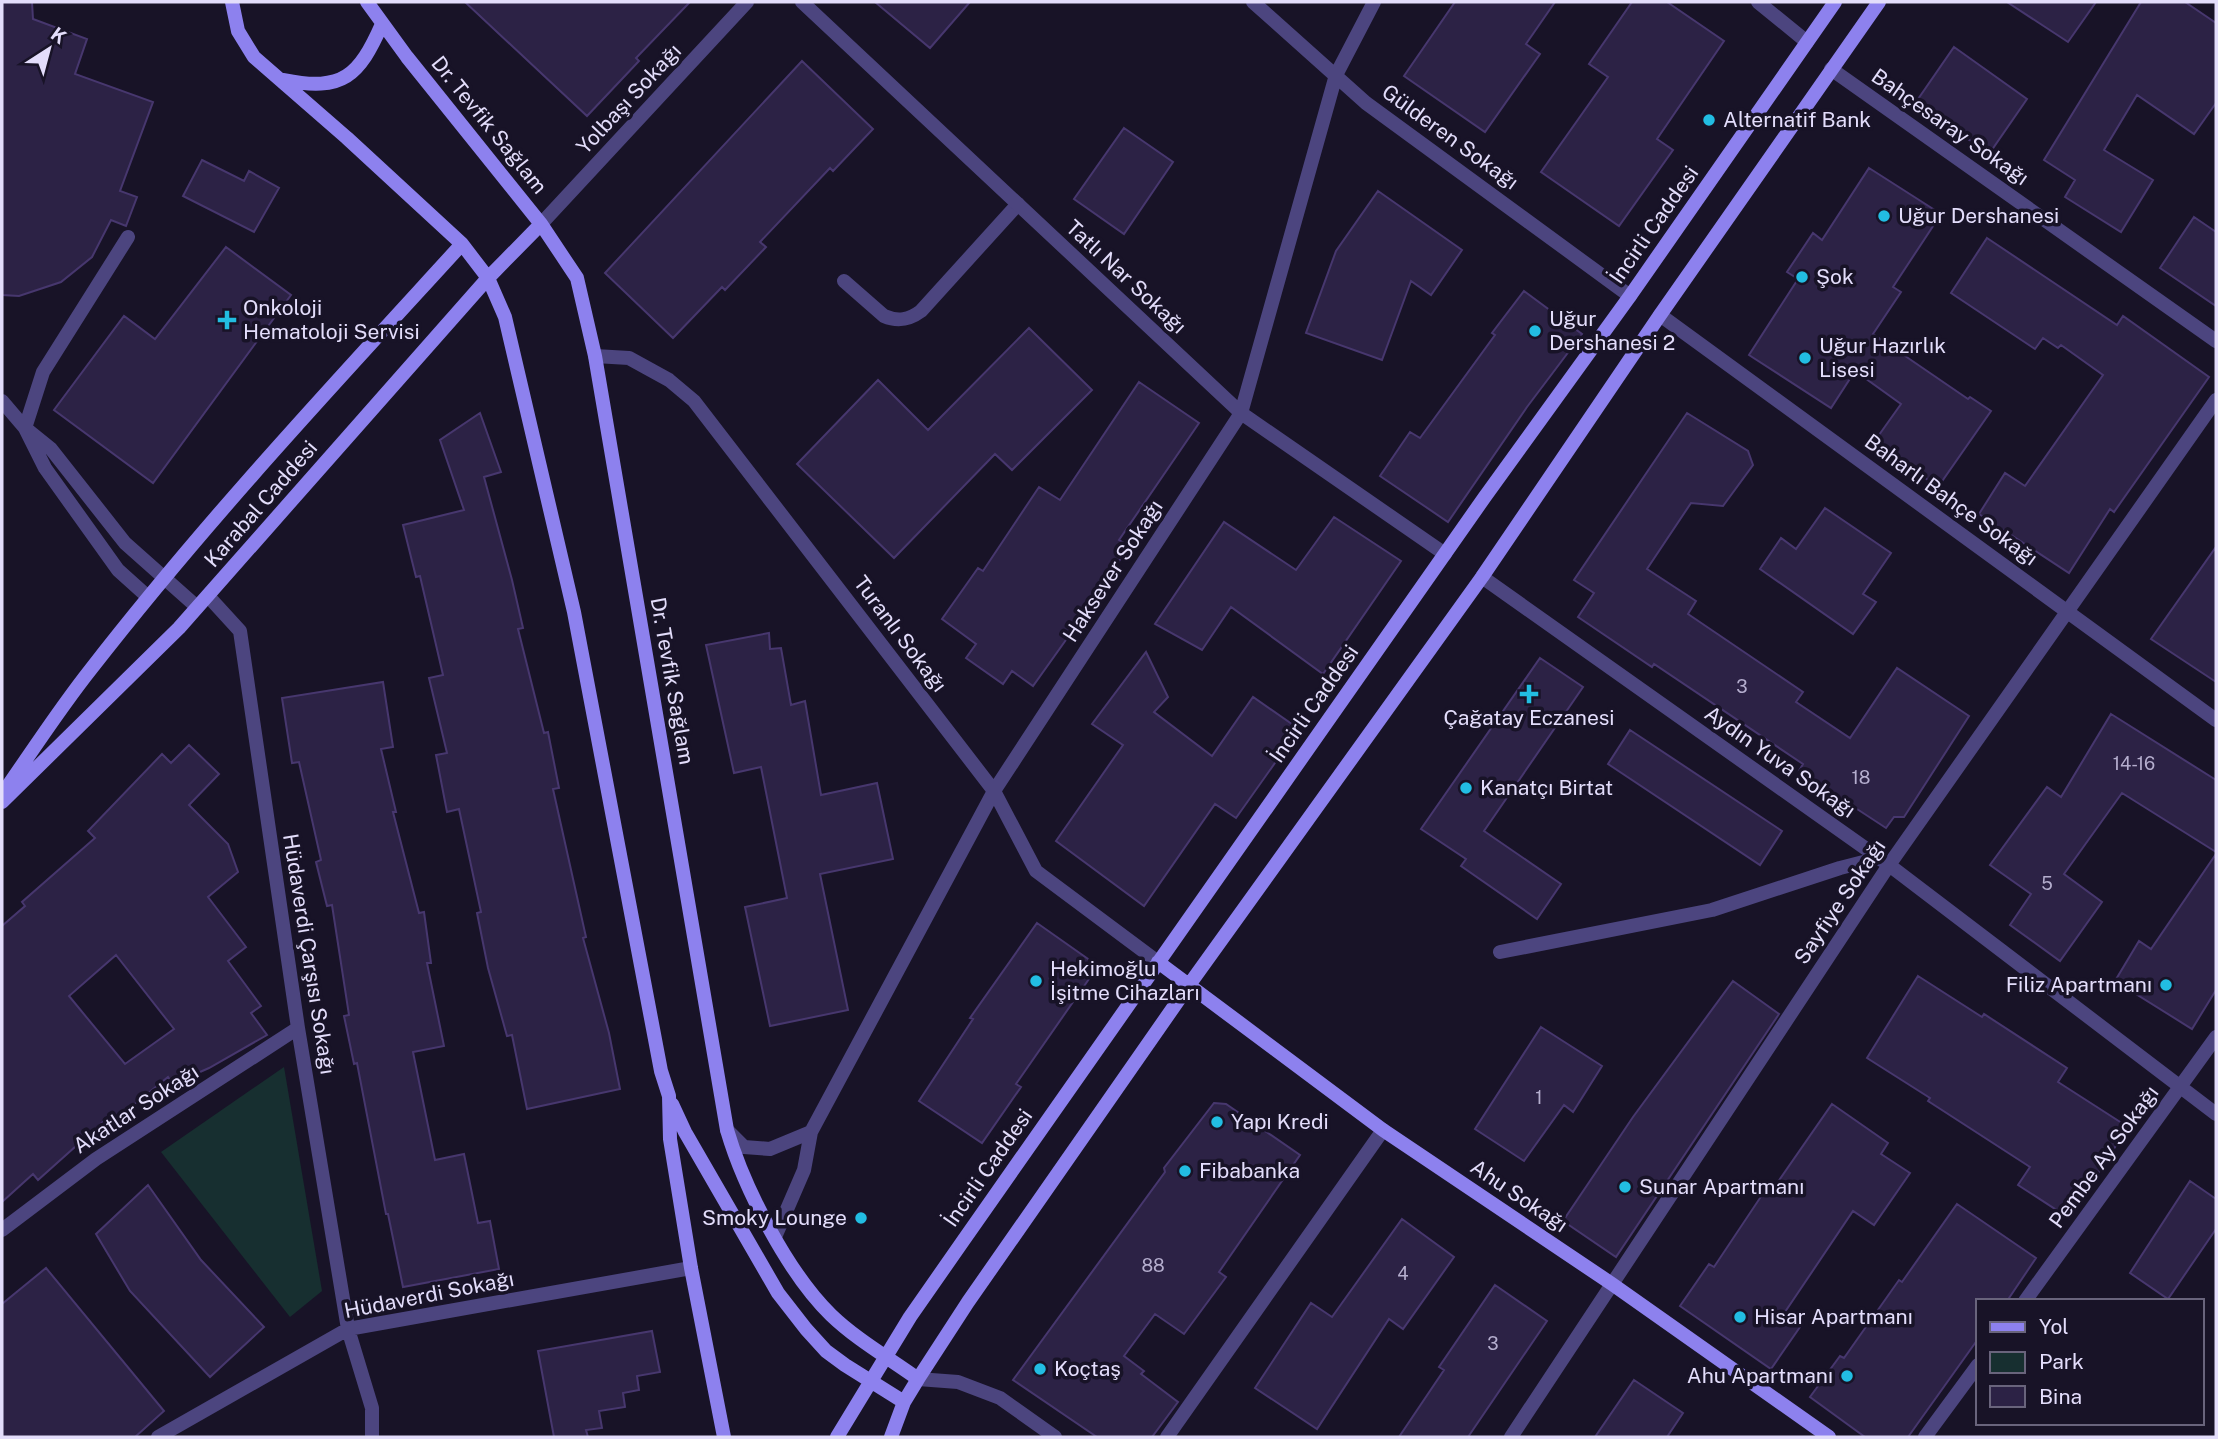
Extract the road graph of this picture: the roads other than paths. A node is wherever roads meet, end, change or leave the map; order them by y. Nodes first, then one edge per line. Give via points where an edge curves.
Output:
1 (232, 2) edge
2 (367, 2) edge
3 (747, 2) edge
4 (802, 2) edge
5 (1253, 2) edge
6 (1374, 2) edge
7 (1758, 2) edge
8 (1835, 2) edge
9 (1879, 2) edge
10 (382, 24) junction
11 (1807, 42) junction
12 (1831, 69) junction
13 (1336, 75) junction
14 (283, 80) junction
15 (1018, 204) junction
16 (541, 224) junction
17 (128, 237) dead end
18 (461, 244) junction
19 (488, 278) junction
20 (844, 281) dead end
21 (1630, 296) junction
22 (1660, 315) junction
23 (2216, 341) edge
24 (594, 356) junction
25 (2216, 400) edge
26 (2, 401) edge
27 (1241, 413) junction
28 (25, 428) junction
29 (1445, 554) junction
30 (1482, 577) junction
31 (164, 578) junction
32 (208, 596) junction
33 (148, 597) junction
34 (197, 607) junction
35 (2068, 612) junction
36 (2216, 720) edge
37 (994, 791) junction
38 (2, 794) edge
39 (2, 802) edge
40 (1884, 861) junction
41 (1500, 952) dead end
42 (1158, 962) junction
43 (1189, 985) junction
44 (298, 1028) junction
45 (2216, 1037) edge
46 (2180, 1087) junction
47 (669, 1096) junction
48 (2216, 1114) edge
49 (727, 1130) junction
50 (1383, 1130) junction
51 (811, 1132) junction
52 (2, 1230) edge
53 (775, 1237) junction
54 (691, 1268) junction
55 (1612, 1284) junction
56 (2026, 1299) edge
57 (348, 1329) junction
58 (886, 1356) junction
59 (1976, 1368) edge
60 (918, 1379) junction
61 (870, 1382) junction
62 (904, 1402) junction
63 (158, 1437) edge
64 (372, 1437) edge
65 (724, 1437) edge
66 (837, 1437) edge
67 (891, 1437) edge
68 (1055, 1437) edge
69 (1167, 1437) edge
70 (1511, 1437) edge
71 (1829, 1437) edge
72 (1926, 1437) edge

1 - 14 main road via 238,31 254,57
2 - 10 main road, Dr. Tevfik Sağlam
3 - 16 street, Yolbaşı Sokağı
4 - 15 street, Tatlı Nar Sokağı
5 - 13 street, Gülderen Sokağı
6 - 13 street, Haksever Sokağı
7 - 11 street
8 - 11 main road, İncirli Caddesi
9 - 12 main road
10 - 14 main road via 367,56 352,73 320,85
10 - 16 main road, Dr. Tevfik Sağlam
11 - 21 main road, İncirli Caddesi
12 - 22 main road
12 - 23 street, Bahçesaray Sokağı
13 - 21 street, Gülderen Sokağı via 1366,103
13 - 27 street, Haksever Sokağı
14 - 18 main road
15 - 20 street via 921,311 908,319 884,316
15 - 27 street, Tatlı Nar Sokağı
16 - 19 main road, Karabal Caddesi
16 - 24 main road, Dr. Tevfik Sağlam via 577,278
17 - 28 street via 43,372
18 - 19 main road
18 - 31 main road, Karabal Caddesi
19 - 32 main road, Karabal Caddesi
19 - 47 main road via 506,317 570,599
21 - 29 main road, İncirli Caddesi
22 - 30 main road
22 - 35 street, Baharlı Bahçe Sokağı
24 - 37 street, Turanlı Sokağı via 629,358 669,380 694,401
24 - 49 main road, Dr. Tevfik Sağlam
25 - 35 street, Sayfiye Sokağı
26 - 28 street
27 - 29 street, Tatlı Nar Sokağı
27 - 37 street, Haksever Sokağı
28 - 31 street via 51,449 125,543
28 - 33 street via 45,468 111,562
29 - 42 main road, İncirli Caddesi
30 - 40 street, Aydın Yuva Sokağı
30 - 43 main road
31 - 33 main road, Karabal Caddesi
31 - 34 street
32 - 34 main road, Karabal Caddesi
32 - 44 street, Hüdaverdi Çarşısı Sokağı via 240,631
33 - 38 main road, Karabal Caddesi
34 - 39 main road, Karabal Caddesi
35 - 36 street, Baharlı Bahçe Sokağı
35 - 40 street, Sayfiye Sokağı
37 - 42 street, Turanlı Sokağı via 1036,871
37 - 51 street, Haksever Sokağı
40 - 41 street via 1840,868 1712,910
40 - 46 street, Aydın Yuva Sokağı
40 - 55 street, Sayfiye Sokağı
42 - 43 main road, Ahu Sokağı
42 - 58 main road, İncirli Caddesi
43 - 50 main road, Ahu Sokağı
43 - 60 main road
44 - 52 street, Akatlar Sokağı via 96,1159
44 - 57 street, Hüdaverdi Çarşısı Sokağı
45 - 46 street, Pembe Ay Sokağı
46 - 48 street, Aydın Yuva Sokağı
46 - 56 street, Pembe Ay Sokağı
47 - 54 main road via 670,1139
47 - 61 main road via 778,1293 826,1351
49 - 51 street via 744,1147 770,1149
49 - 53 main road, Dr. Tevfik Sağlam via 734,1155
50 - 55 main road, Ahu Sokağı
50 - 69 street
51 - 53 street, Haksever Sokağı via 804,1170
53 - 58 main road, Dr. Tevfik Sağlam via 829,1313
54 - 57 street, Hüdaverdi Sokağı
54 - 65 main road
55 - 70 street, Sayfiye Sokağı
55 - 71 main road, Ahu Sokağı
57 - 63 street, Hüdaverdi Sokağı
57 - 64 street, Hüdaverdi Çarşısı Sokağı via 372,1408
58 - 60 main road, Dr. Tevfik Sağlam
58 - 61 main road, İncirli Caddesi
59 - 72 street
60 - 62 main road
60 - 68 street via 957,1382 1000,1398
61 - 62 main road
61 - 66 main road, İncirli Caddesi
62 - 67 main road

